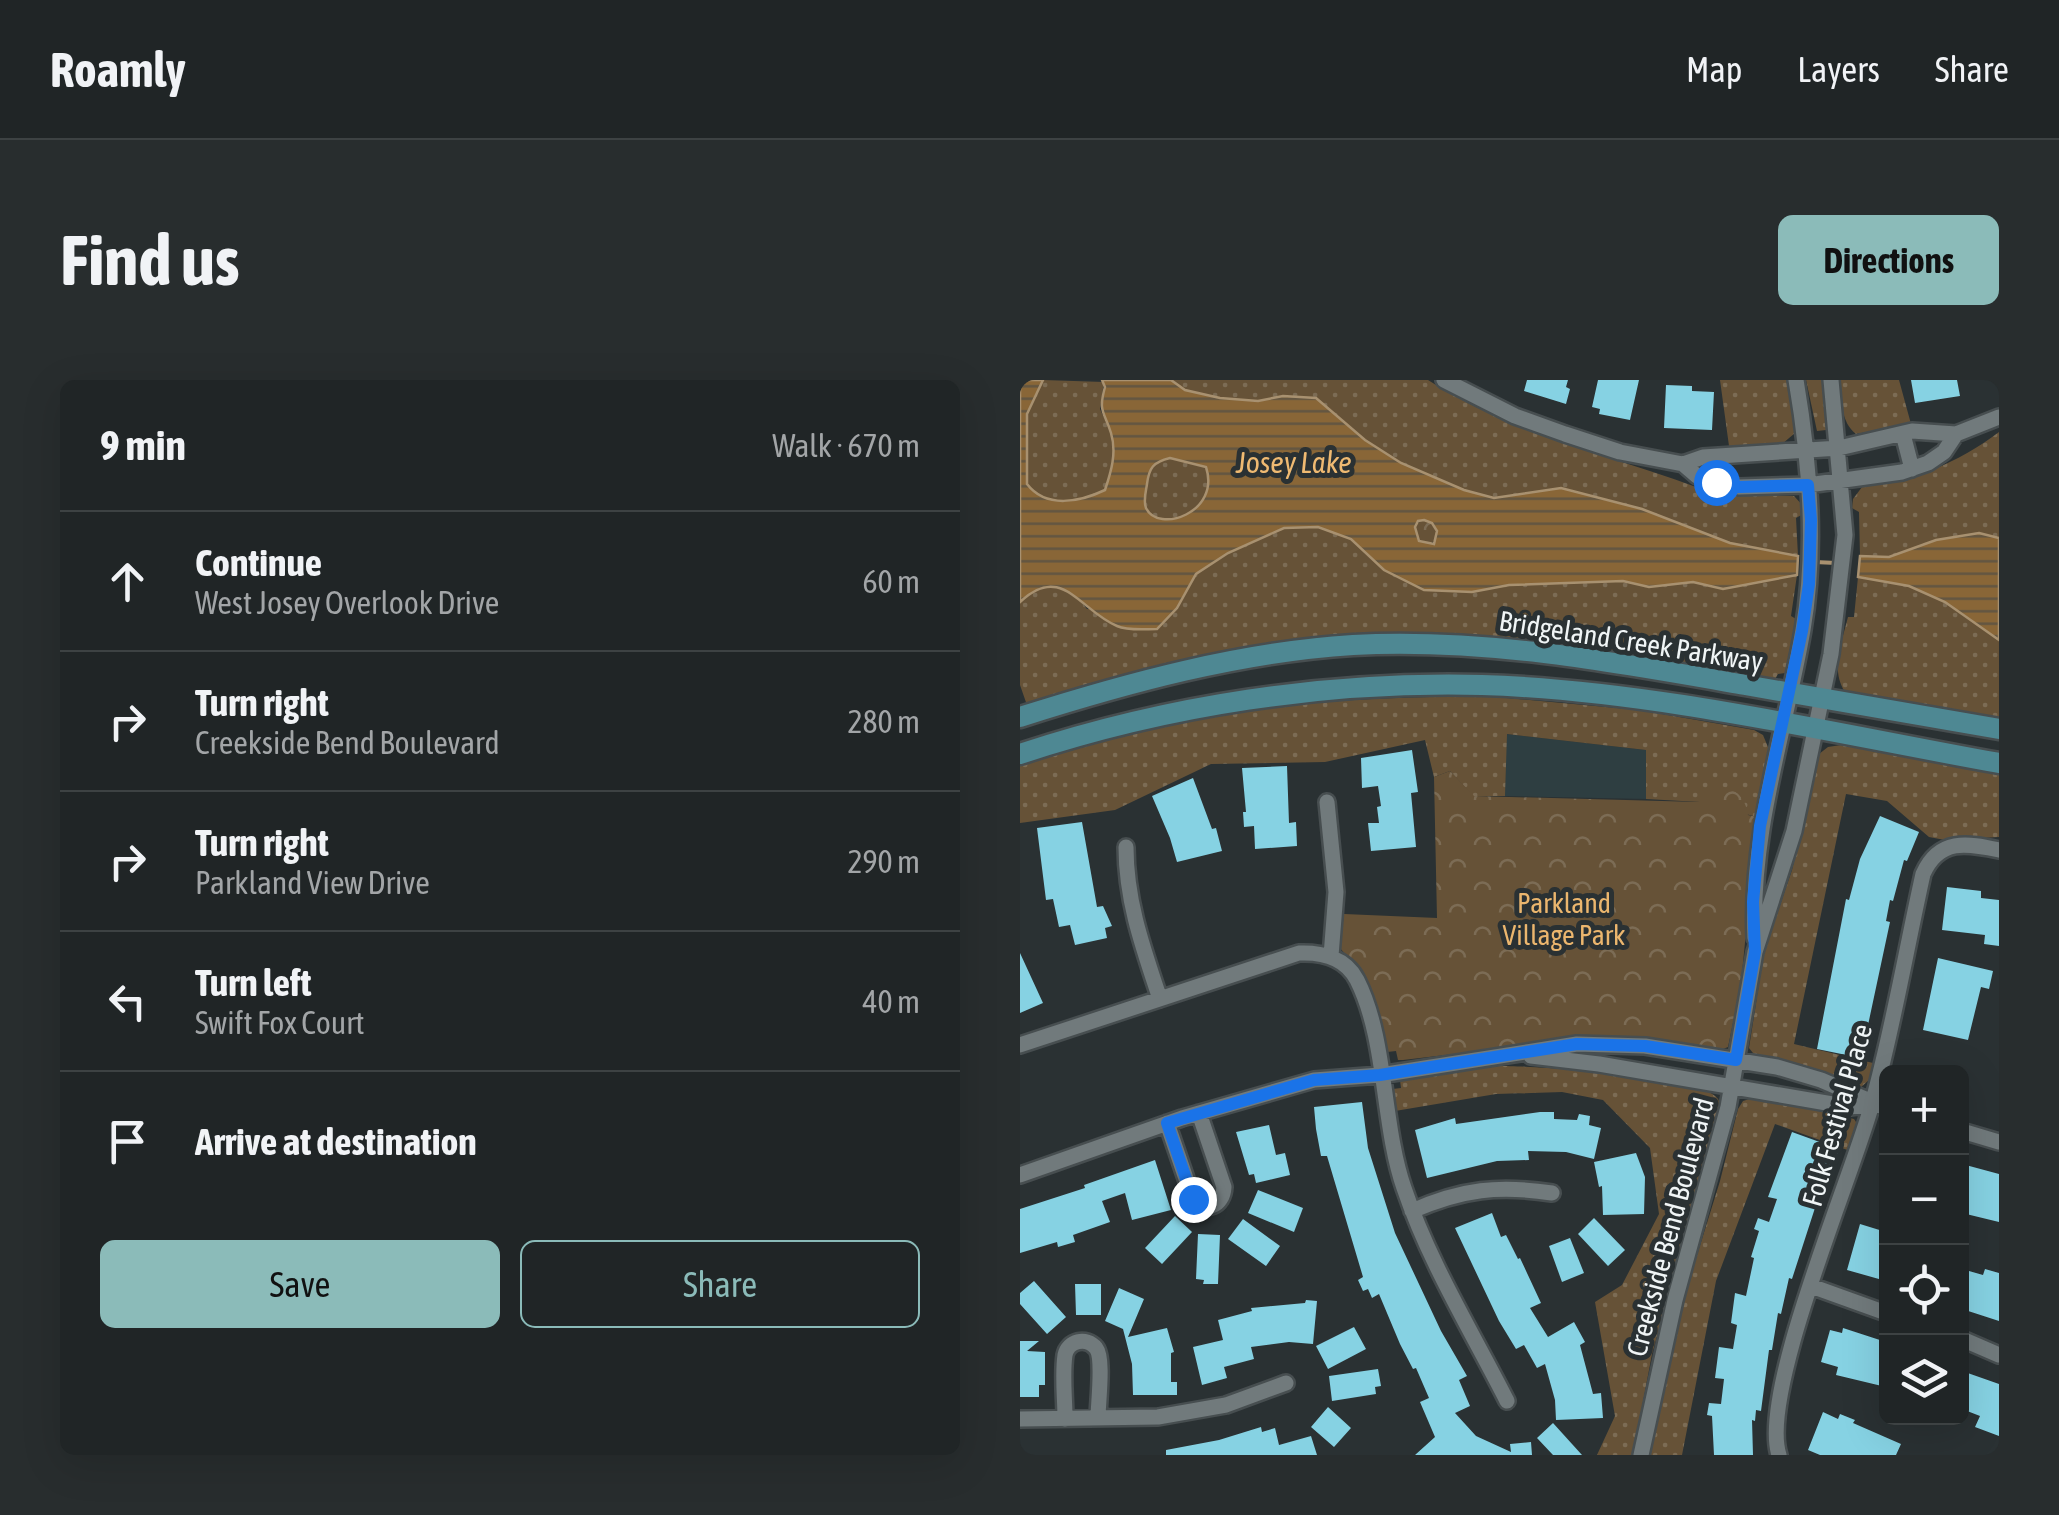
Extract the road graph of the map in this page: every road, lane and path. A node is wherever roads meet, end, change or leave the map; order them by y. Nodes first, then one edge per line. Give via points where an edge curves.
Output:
1 (1444, 380) edge
2 (1796, 380) edge
3 (1831, 380) edge
4 (1999, 418) edge
5 (1903, 434) junction
6 (1956, 434) junction
7 (1839, 448) junction
8 (1805, 451) junction
9 (1740, 455) junction
10 (1683, 464) junction
11 (1912, 468) junction
12 (1842, 481) junction
13 (1808, 485) junction
14 (1739, 487) junction
15 (1789, 693) junction
16 (1822, 698) junction
17 (1020, 718) edge
18 (1783, 724) junction
19 (1999, 729) edge
20 (1814, 730) junction
21 (1020, 754) edge
22 (1999, 763) edge
23 (1326, 802) dead end
24 (1126, 846) dead end
25 (1999, 850) edge
26 (1755, 952) junction
27 (1332, 956) junction
28 (1160, 999) junction
29 (1020, 1045) edge
30 (1507, 1054) junction
31 (1736, 1060) junction
32 (1888, 1065) edge
33 (1380, 1075) junction
34 (1732, 1087) junction
35 (1879, 1106) edge
36 (1879, 1106) edge
37 (1879, 1109) edge
38 (1200, 1113) junction
39 (1167, 1123) junction
40 (1969, 1133) edge
41 (1999, 1142) edge
42 (1020, 1175) edge
43 (1552, 1193) dead end
44 (1412, 1211) junction
45 (1811, 1286) junction
46 (1879, 1310) edge
47 (1969, 1343) edge
48 (1999, 1355) edge
49 (1286, 1384) dead end
50 (1507, 1401) dead end
51 (1098, 1418) junction
52 (1065, 1419) junction
53 (1020, 1420) edge
54 (1642, 1455) edge
55 (1779, 1455) edge

1 - 10 street via 1565,434
2 - 8 street, Creekside Bend Boulevard
3 - 7 street, Creekside Bend Boulevard
4 - 6 street
5 - 6 street
5 - 7 street
5 - 11 street
6 - 11 street via 1944,452
7 - 8 street
7 - 12 street, Creekside Bend Boulevard
8 - 9 street
8 - 13 street, Creekside Bend Boulevard
9 - 10 street
9 - 14 street
10 - 14 street via 1698,476
11 - 12 street
12 - 13 street
12 - 16 street, Creekside Bend Boulevard via 1845,535
13 - 14 street
13 - 15 street, Creekside Bend Boulevard via 1806,609
15 - 16 main road, Bridgeland Creek Parkway
15 - 17 main road, Bridgeland Creek Parkway via 1572,655 1488,646 1352,646 1191,670
15 - 18 street, Creekside Bend Boulevard
16 - 19 main road, Bridgeland Creek Parkway
16 - 20 street, Creekside Bend Boulevard
18 - 20 main road, Bridgeland Creek Parkway
18 - 21 main road, Bridgeland Creek Parkway via 1567,691 1421,684 1215,706
18 - 26 street, Creekside Bend Boulevard via 1760,826
20 - 22 main road, Bridgeland Creek Parkway
20 - 26 street, Creekside Bend Boulevard via 1794,830
23 - 27 street via 1336,892
24 - 28 street via 1131,910
25 - 32 street, Folk Festival Place via 1958,844 1928,862
26 - 31 street, Creekside Bend Boulevard
27 - 28 street via 1299,953
27 - 33 street via 1356,978
28 - 29 street
30 - 31 street via 1577,1044
30 - 33 street
30 - 34 street
31 - 34 street, Creekside Bend Boulevard
31 - 35 street via 1820,1080
33 - 38 street via 1314,1080
33 - 44 street
34 - 36 street
34 - 54 street, Creekside Bend Boulevard via 1674,1300
37 - 45 street, Folk Festival Place
38 - 39 street
38 - 39 street via 1224,1187 1214,1206 1193,1199
39 - 42 street
40 - 41 street
43 - 44 street via 1474,1190
44 - 50 street
45 - 46 street
45 - 55 street, Folk Festival Place via 1787,1364 1776,1426
47 - 48 street
49 - 51 street via 1226,1405 1158,1417
51 - 52 street
51 - 52 street via 1100,1357 1084,1341 1066,1352
52 - 53 street

